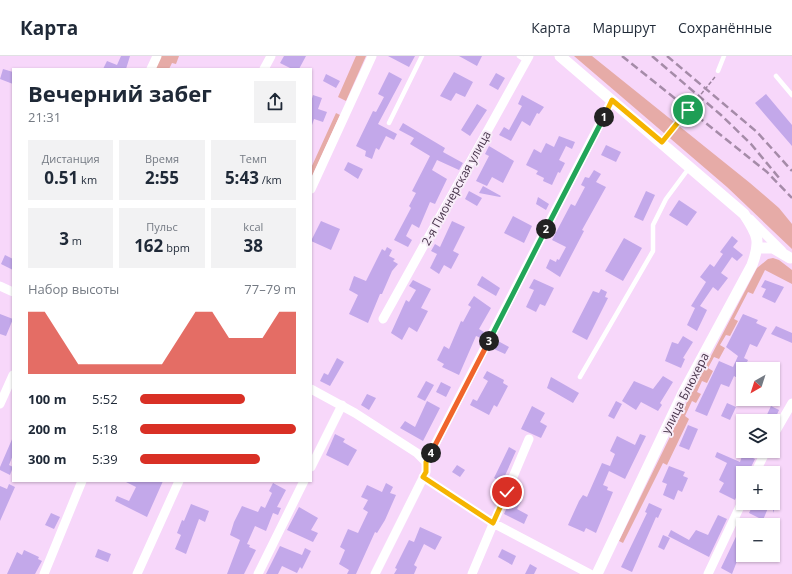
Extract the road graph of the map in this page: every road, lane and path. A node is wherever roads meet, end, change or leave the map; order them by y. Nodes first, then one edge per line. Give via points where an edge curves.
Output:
1 (157, 56) edge
2 (271, 56) edge
3 (372, 56) edge
4 (422, 56) edge
5 (560, 56) edge
6 (724, 56) edge
7 (525, 58) edge
8 (151, 68) edge
9 (265, 68) edge
10 (718, 71) joint
11 (776, 76) dead end
12 (792, 95) edge
13 (612, 100) junction
14 (389, 123) dead end
15 (662, 142) junction
16 (690, 166) junction
17 (312, 187) edge
18 (744, 214) junction
19 (759, 248) junction
20 (791, 259) edge
21 (0, 286) edge
22 (12, 292) edge
23 (383, 319) dead end
24 (12, 377) edge
25 (580, 377) dead end
26 (312, 390) edge
27 (792, 403) edge
28 (0, 404) edge
29 (342, 405) junction
30 (780, 424) edge
31 (529, 440) dead end
32 (426, 462) junction
33 (312, 466) edge
34 (423, 477) junction
35 (82, 482) edge
36 (179, 482) edge
37 (304, 482) edge
38 (738, 510) edge
39 (493, 523) junction
40 (44, 574) edge
41 (137, 574) edge
42 (258, 574) edge
43 (375, 574) edge
44 (472, 574) edge
45 (590, 574) edge
46 (597, 574) edge
47 (708, 574) edge

1 - 8 street
2 - 9 street
3 - 17 street
4 - 14 lane
5 - 13 street
6 - 10 lane
7 - 23 street, 2-я Пионерская улица
10 - 15 path
11 - 12 lane
13 - 15 street
13 - 32 street
15 - 16 street
16 - 18 street
16 - 25 lane via 666,200 653,225 653,251
18 - 19 street via 754,229
18 - 20 street
19 - 20 street via 773,248
19 - 46 street, улица Блюхера via 683,393
21 - 22 street
24 - 28 street
26 - 29 street
27 - 30 street
29 - 32 street via 417,453
29 - 33 street
31 - 39 street
32 - 34 street
34 - 39 street
34 - 43 street
35 - 40 street
36 - 41 street
37 - 42 street
38 - 47 street
39 - 44 street
39 - 45 street

